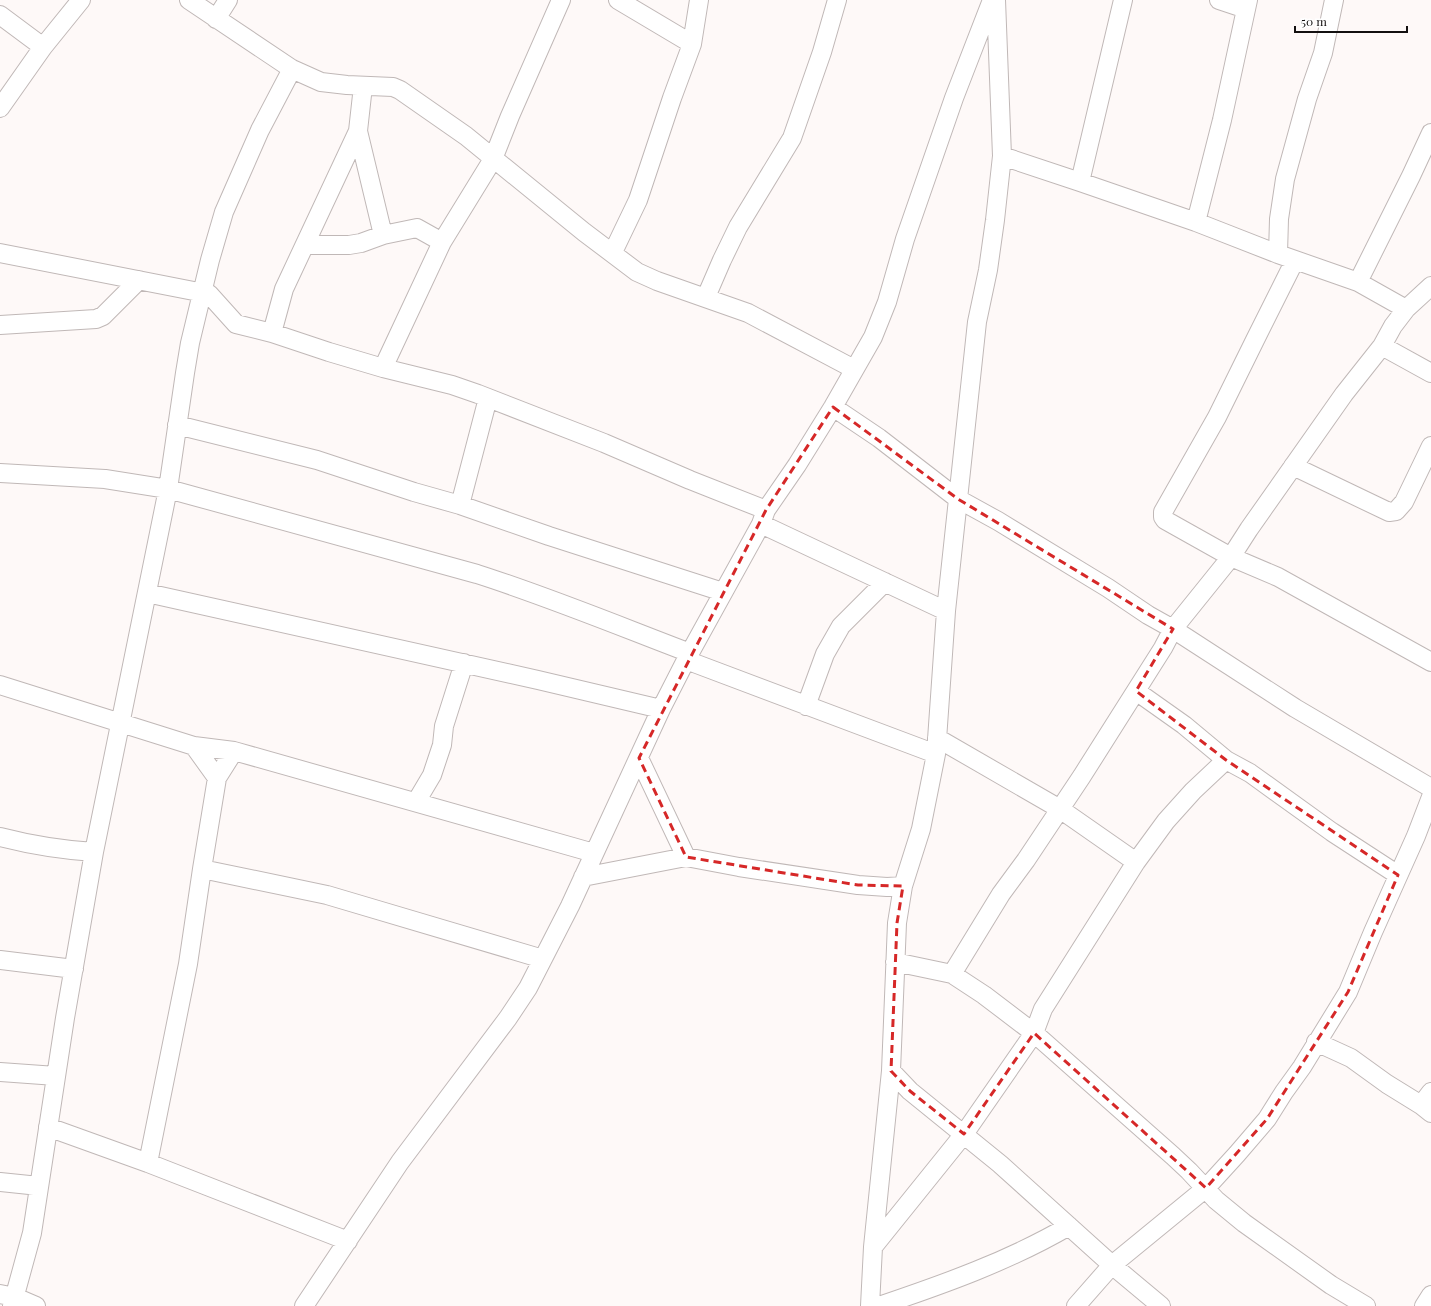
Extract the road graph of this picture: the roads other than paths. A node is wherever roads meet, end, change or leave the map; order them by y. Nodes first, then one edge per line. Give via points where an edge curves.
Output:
1 (81, 0) edge
2 (188, 0) edge
3 (228, 0) edge
4 (561, 0) edge
5 (618, 0) edge
6 (699, 0) edge
7 (837, 0) edge
8 (992, 0) edge
9 (996, 0) edge
10 (1123, 0) edge
11 (1219, 0) edge
12 (1334, 0) edge
13 (1247, 5) edge
14 (0, 15) edge
15 (216, 19) junction
16 (692, 44) junction
17 (43, 47) junction
18 (292, 69) junction
19 (364, 86) junction
20 (0, 108) edge
21 (358, 131) junction
22 (1431, 133) edge
23 (1002, 156) junction
24 (493, 159) junction
25 (1080, 182) junction
26 (1196, 222) junction
27 (383, 235) junction
28 (442, 242) junction
29 (306, 245) junction
30 (613, 252) junction
31 (0, 253) edge
32 (1278, 254) junction
33 (1295, 260) junction
34 (139, 280) junction
35 (1358, 282) junction
36 (1431, 286) edge
37 (202, 292) junction
38 (706, 297) junction
39 (1406, 309) junction
40 (0, 325) edge
41 (272, 333) junction
42 (1382, 346) junction
43 (383, 368) junction
44 (854, 369) junction
45 (1431, 373) edge
46 (488, 398) junction
47 (833, 407) junction
48 (177, 425) junction
49 (1431, 446) edge
50 (1293, 466) junction
51 (0, 473) edge
52 (168, 489) junction
53 (958, 499) junction
54 (460, 505) junction
55 (764, 517) junction
56 (1232, 557) junction
57 (885, 582) junction
58 (723, 592) junction
59 (147, 593) junction
60 (946, 611) junction
61 (1173, 628) junction
62 (688, 657) junction
63 (1431, 662) edge
64 (464, 664) junction
65 (0, 685) edge
66 (1136, 691) junction
67 (806, 706) junction
68 (661, 709) junction
69 (121, 724) junction
70 (194, 746) junction
71 (936, 746) junction
72 (234, 751) junction
73 (639, 758) junction
74 (1226, 760) junction
75 (218, 778) junction
76 (1431, 788) edge
77 (1431, 797) edge
78 (416, 802) junction
79 (1060, 809) junction
80 (0, 837) edge
81 (94, 852) junction
82 (594, 853) junction
83 (686, 857) junction
84 (1136, 862) junction
85 (202, 869) junction
86 (1398, 876) junction
87 (583, 877) junction
88 (903, 886) junction
89 (543, 959) junction
90 (0, 960) edge
91 (895, 962) junction
92 (74, 969) junction
93 (952, 974) junction
94 (1034, 1033) junction
95 (1316, 1042) junction
96 (892, 1071) junction
97 (0, 1072) edge
98 (56, 1076) junction
99 (1428, 1103) edge
100 (48, 1127) junction
101 (964, 1134) junction
102 (148, 1163) junction
103 (0, 1182) edge
104 (39, 1186) junction
105 (1206, 1188) junction
106 (1069, 1226) junction
107 (348, 1241) junction
108 (873, 1247) junction
109 (1112, 1265) junction
110 (1431, 1295) edge
111 (9, 1299) edge
112 (36, 1306) edge
113 (304, 1306) edge
114 (870, 1306) edge
115 (879, 1306) edge
116 (1076, 1306) edge
117 (1161, 1306) edge
118 (1366, 1306) edge
119 (1424, 1306) edge

1 - 17 street
2 - 15 street
3 - 15 street
4 - 24 street
5 - 16 street
6 - 16 street
7 - 38 street via 792,138 738,227
8 - 44 street via 954,98 905,239 887,302 873,337
9 - 23 street
10 - 25 street
11 - 13 street
12 - 32 street via 1323,53 1285,179 1279,219
13 - 26 street
14 - 17 street
15 - 18 street
16 - 30 street via 638,200
17 - 20 street
18 - 19 street via 321,82
18 - 37 street via 260,130 224,212
19 - 21 street
19 - 24 street via 393,87 400,90 466,136
21 - 27 street
21 - 29 street
22 - 35 street
23 - 25 street
23 - 53 street via 991,249 977,322
24 - 28 street
24 - 30 street
25 - 26 street
26 - 32 street
27 - 28 street via 417,228
27 - 29 street via 355,244
28 - 43 street
29 - 41 street via 284,290
30 - 38 street via 637,272
31 - 34 street
32 - 33 street
33 - 35 street
33 - 56 street via 1217,417 1163,512 1165,520
34 - 37 street
34 - 40 street via 103,316 96,319
35 - 39 street
36 - 39 street
37 - 41 street via 209,294 236,324
37 - 48 street via 189,350
38 - 44 street via 748,313
39 - 42 street
41 - 43 street
42 - 45 street
42 - 50 street
43 - 46 street via 452,385
44 - 47 street
46 - 54 street
46 - 55 street via 604,442 690,480
47 - 53 street via 879,438
47 - 55 street
48 - 52 street
48 - 54 street via 317,460
49 - 50 street via 1404,502 1396,511 1390,512
50 - 56 street
51 - 52 street via 105,480
52 - 59 street
52 - 62 street via 522,588 561,602
53 - 60 street
53 - 61 street
54 - 58 street
55 - 57 street
55 - 58 street
56 - 61 street
56 - 63 street via 1278,577
57 - 60 street
57 - 67 street via 841,626 825,654
58 - 62 street
59 - 64 street
59 - 69 street
60 - 71 street
61 - 66 street
61 - 76 street via 1295,708
62 - 67 street
62 - 68 street
64 - 68 street
64 - 78 street via 444,726 442,745 432,775
65 - 69 street
66 - 74 street via 1184,725
66 - 79 street
67 - 71 street
68 - 73 street
69 - 70 street
69 - 81 street
70 - 72 street
70 - 75 street
71 - 79 street
71 - 88 street via 921,828
72 - 75 street
72 - 78 street
73 - 82 street
73 - 83 street
74 - 84 street via 1166,820
74 - 86 street via 1250,773
75 - 85 street
77 - 86 street
78 - 82 street
79 - 84 street
79 - 93 street
80 - 81 street via 58,849
81 - 92 street
82 - 87 street
83 - 87 street
83 - 88 street via 858,884
84 - 94 street via 1043,1009
85 - 89 street via 327,895
85 - 102 street via 188,964
86 - 95 street via 1348,992
87 - 89 street
88 - 91 street via 897,923
89 - 107 street via 508,1018 400,1162
90 - 92 street
91 - 93 street
91 - 96 street
92 - 98 street
93 - 94 street
94 - 101 street
94 - 105 street
95 - 99 street via 1351,1058 1387,1084
95 - 105 street via 1267,1119
96 - 101 street via 910,1091
96 - 108 street
97 - 98 street
98 - 100 street
100 - 102 street
100 - 104 street
101 - 106 street
101 - 108 street
102 - 107 street
103 - 104 street
104 - 111 street via 32,1233
105 - 109 street
105 - 118 street via 1216,1200 1244,1223 1331,1285
106 - 109 street
106 - 115 street via 1010,1257
107 - 113 street
108 - 114 street
109 - 116 street
109 - 117 street
110 - 119 street
111 - 112 street

